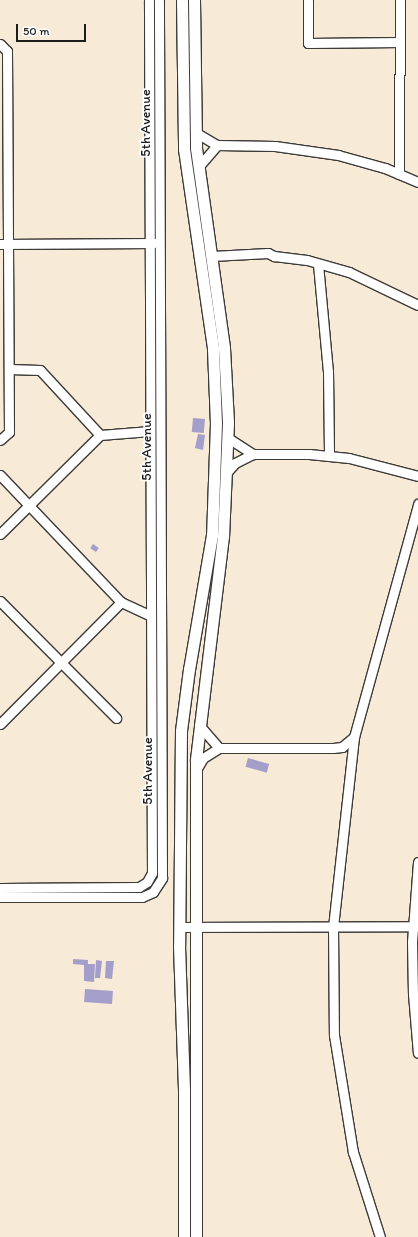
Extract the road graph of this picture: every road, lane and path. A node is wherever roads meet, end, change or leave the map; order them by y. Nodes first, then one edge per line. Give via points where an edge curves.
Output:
1 (149, 0) edge
2 (160, 0) edge
3 (182, 0) edge
4 (194, 0) edge
5 (308, 0) edge
6 (400, 0) edge
7 (400, 42) junction
8 (0, 44) edge
9 (4, 116) edge
10 (195, 132) junction
11 (217, 145) junction
12 (199, 166) junction
13 (399, 174) junction
14 (418, 182) edge
15 (160, 242) junction
16 (150, 243) junction
17 (4, 244) edge
18 (212, 256) junction
19 (318, 264) junction
20 (418, 305) edge
21 (8, 369) junction
22 (150, 431) junction
23 (100, 435) junction
24 (228, 438) junction
25 (0, 440) edge
26 (253, 454) junction
27 (329, 456) junction
28 (227, 472) junction
29 (0, 475) edge
30 (418, 476) edge
31 (418, 504) edge
32 (29, 505) junction
33 (0, 534) edge
34 (0, 602) edge
35 (120, 602) junction
36 (151, 616) junction
37 (61, 662) junction
38 (116, 718) dead end
39 (0, 724) edge
40 (199, 725) junction
41 (354, 737) junction
42 (219, 748) junction
43 (196, 770) junction
44 (418, 862) edge
45 (0, 888) edge
46 (0, 898) edge
47 (416, 926) edge
48 (180, 927) junction
49 (196, 927) junction
50 (333, 927) junction
51 (418, 1053) edge
52 (184, 1237) edge
53 (196, 1237) edge
54 (380, 1237) edge

1 - 16 street, 5th Avenue
2 - 15 street, 5th Avenue
3 - 48 main road via 184,149 213,350 216,423 212,535 181,731
4 - 10 main road
5 - 7 street via 308,43
6 - 7 street
7 - 13 street
8 - 9 street via 7,51
9 - 17 street
10 - 11 street
10 - 12 main road
11 - 12 street
11 - 13 street via 275,146 338,155
12 - 18 main road
13 - 14 street
15 - 16 street
15 - 46 street, 5th Avenue via 162,878 153,892 142,897
16 - 17 street
16 - 22 street, 5th Avenue
17 - 21 street
18 - 19 street via 268,253
18 - 24 main road via 224,348
19 - 20 street via 349,272
19 - 27 street via 328,371
21 - 23 street via 40,370
21 - 25 street via 9,432
22 - 23 street
22 - 36 street, 5th Avenue
23 - 32 street
24 - 26 street
24 - 28 main road
26 - 27 street
26 - 28 street via 236,463
27 - 30 street via 349,458
28 - 40 main road via 223,536
29 - 32 street
31 - 41 street
32 - 33 street
32 - 35 street
34 - 37 street
35 - 36 street
35 - 37 street
36 - 45 street, 5th Avenue via 152,873 147,882 139,887
37 - 38 street
37 - 39 street
40 - 42 street
40 - 43 main road
41 - 42 street via 342,747 333,748
41 - 50 street
42 - 43 street via 203,758
43 - 49 main road
44 - 47 street
47 - 50 street
47 - 51 street via 413,994
48 - 49 street
48 - 52 main road
49 - 50 street
49 - 53 main road
50 - 54 street via 334,1035 353,1152

